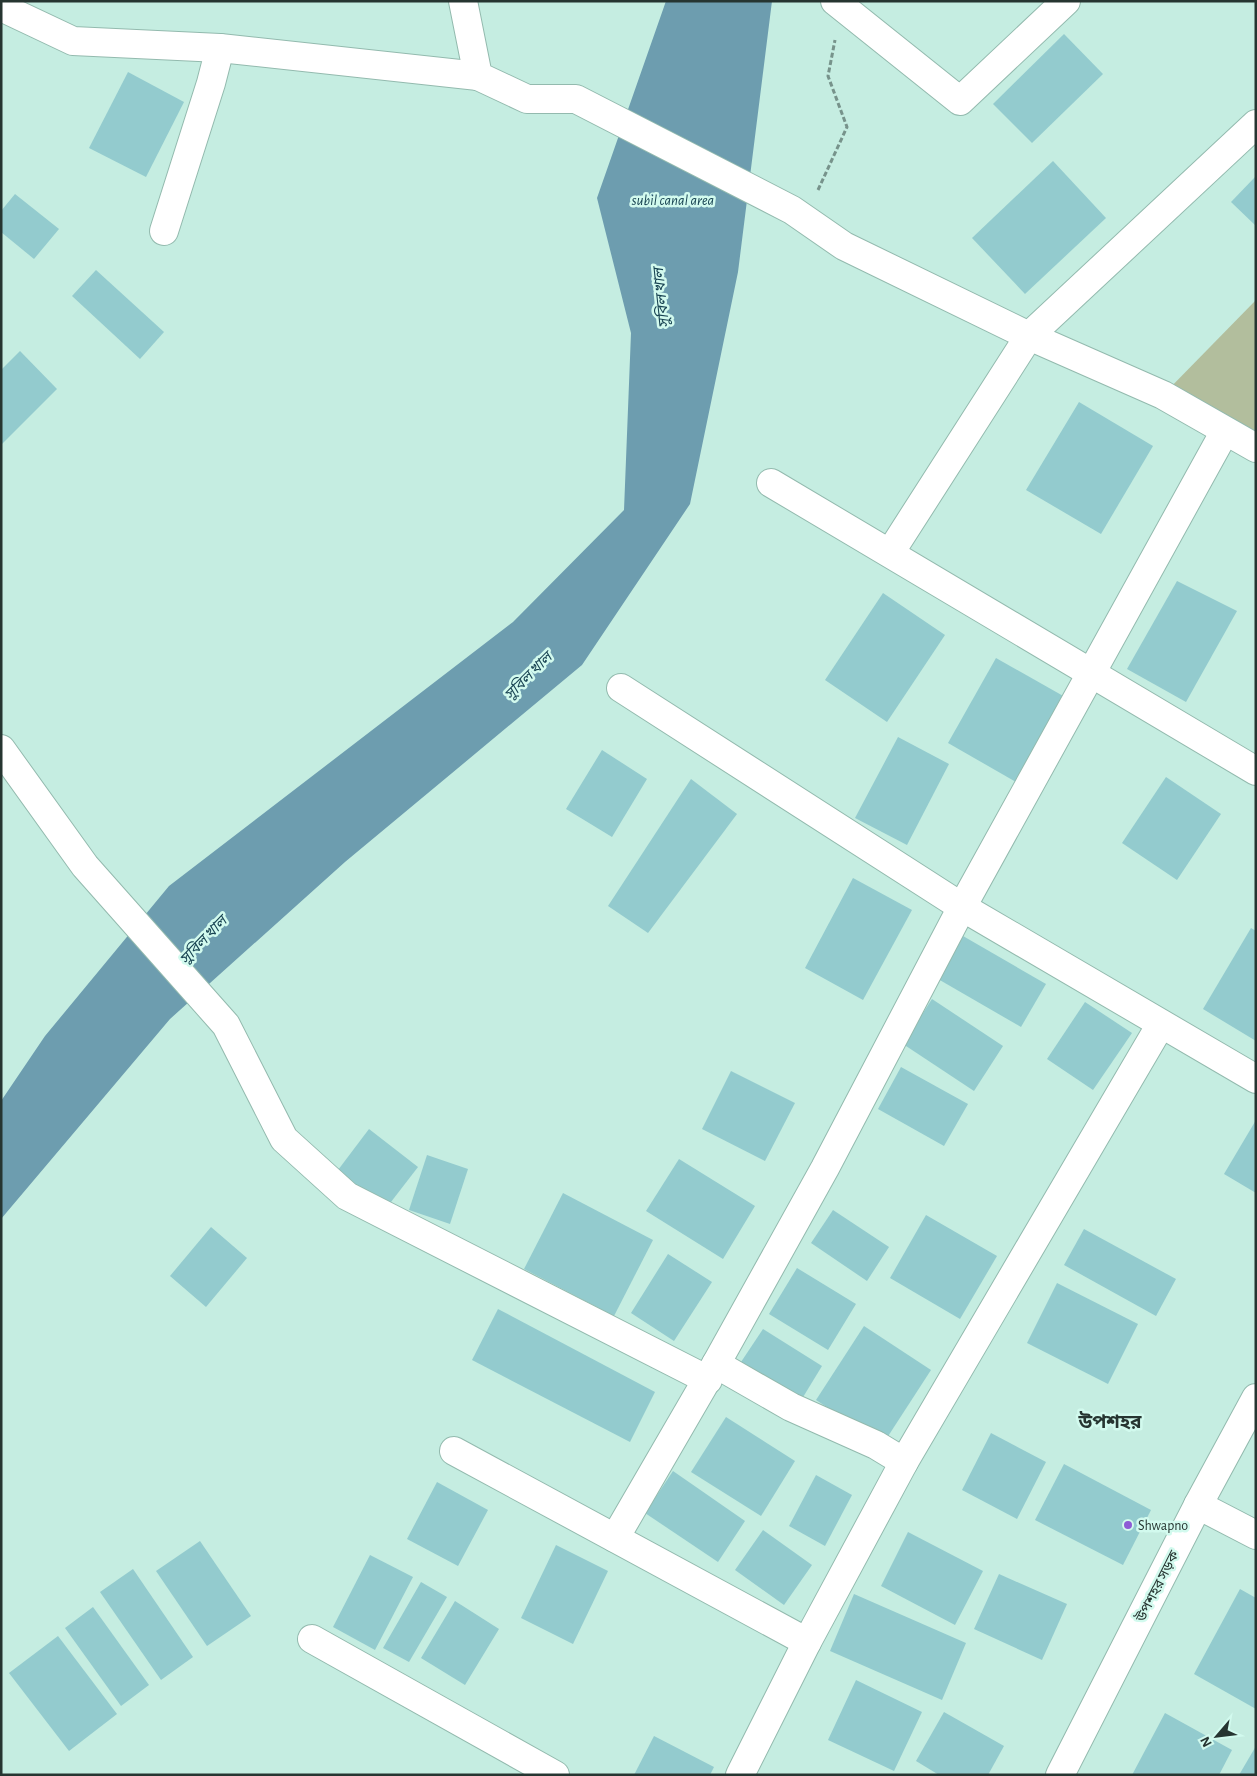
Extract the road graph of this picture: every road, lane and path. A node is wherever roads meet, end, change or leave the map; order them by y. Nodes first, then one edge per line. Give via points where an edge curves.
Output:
1 (463, 1) edge
2 (835, 1) edge
3 (1066, 1) edge
4 (1, 7) edge
5 (835, 39) dead end
6 (220, 48) junction
7 (478, 76) junction
8 (1256, 124) edge
9 (817, 192) dead end
10 (164, 231) dead end
11 (1029, 336) junction
12 (1225, 431) junction
13 (1256, 448) edge
14 (771, 483) dead end
15 (890, 553) junction
16 (1092, 673) junction
17 (620, 688) dead end
18 (1, 748) edge
19 (1256, 771) edge
20 (962, 907) junction
21 (1161, 1024) junction
22 (1256, 1079) edge
23 (712, 1372) junction
24 (1256, 1398) edge
25 (454, 1451) dead end
26 (904, 1462) junction
27 (1198, 1505) junction
28 (1256, 1535) edge
29 (614, 1538) junction
30 (312, 1639) dead end
31 (807, 1642) junction
32 (1066, 1773) edge
33 (555, 1775) edge
34 (740, 1775) edge

1 - 7 street
2 - 3 street via 960,101
4 - 6 street via 73,41
5 - 9 path via 828,76 847,128
6 - 7 street
6 - 10 street
7 - 11 street via 527,99 576,99 792,210 844,246
8 - 11 street
11 - 12 street via 1163,394
11 - 15 street
12 - 13 street
12 - 16 street
14 - 15 street
15 - 16 street
16 - 19 street
16 - 20 street
17 - 20 street
18 - 23 street via 85,866 226,1025 284,1139 347,1196
20 - 21 street
20 - 23 street via 825,1168
21 - 22 street
21 - 26 street
23 - 26 street via 876,1445
23 - 29 street
24 - 27 street, উপশহর সড়ক
25 - 29 street
26 - 31 street
27 - 28 street
27 - 32 street, উপশহর সড়ক
29 - 31 street
30 - 33 street
31 - 34 street

